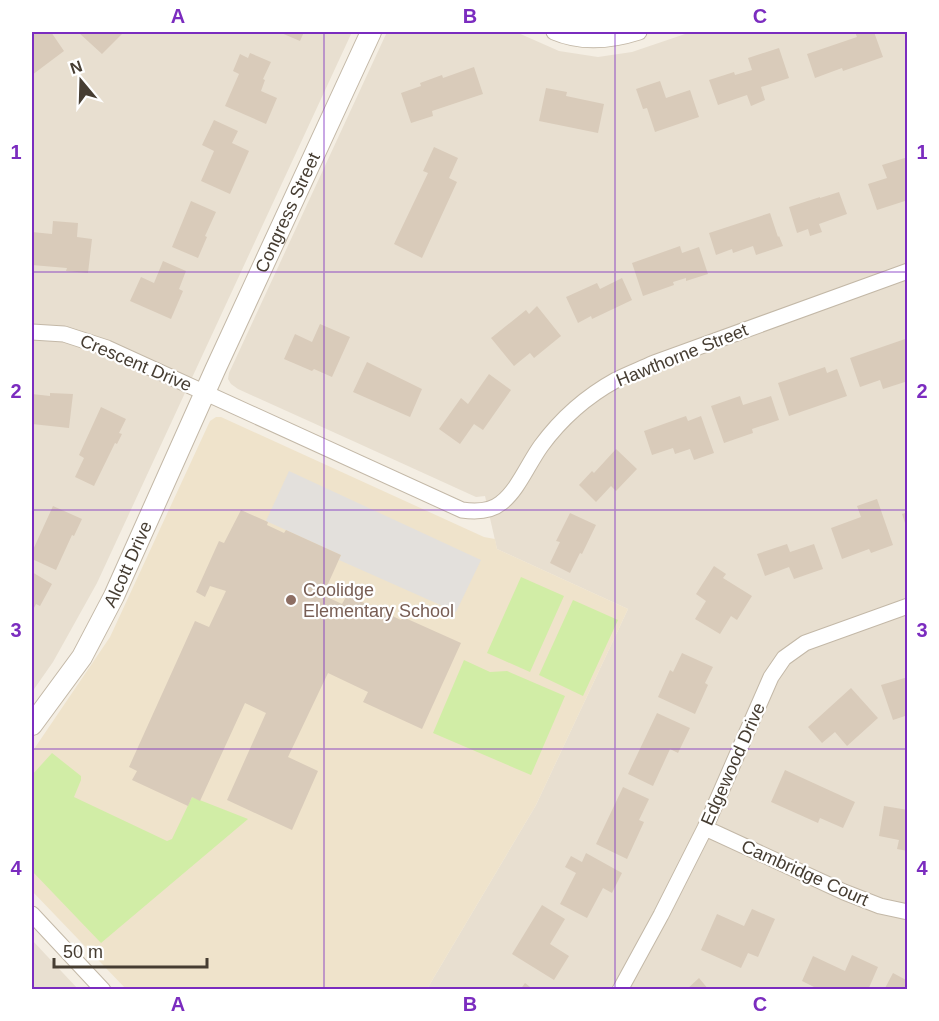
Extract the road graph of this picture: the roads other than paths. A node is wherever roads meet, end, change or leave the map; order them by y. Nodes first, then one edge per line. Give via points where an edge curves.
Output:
1 (371, 32) edge
2 (554, 32) edge
3 (639, 32) edge
4 (908, 272) edge
5 (32, 332) edge
6 (205, 393) junction
7 (908, 606) edge
8 (32, 725) edge
9 (705, 828) junction
10 (908, 912) edge
11 (32, 914) edge
12 (103, 990) edge
13 (620, 990) edge

1 - 6 street, Congress Street
2 - 3 street via 588,40
4 - 6 street, Hawthorne Street via 616,380 556,427 510,494 488,510 462,510
5 - 6 street, Crescent Drive via 87,340
6 - 8 street, Alcott Drive via 88,647
7 - 9 street, Edgewood Drive via 805,643 783,658
9 - 10 street, Cambridge Court via 843,892
9 - 13 street, Edgewood Drive
11 - 12 street

